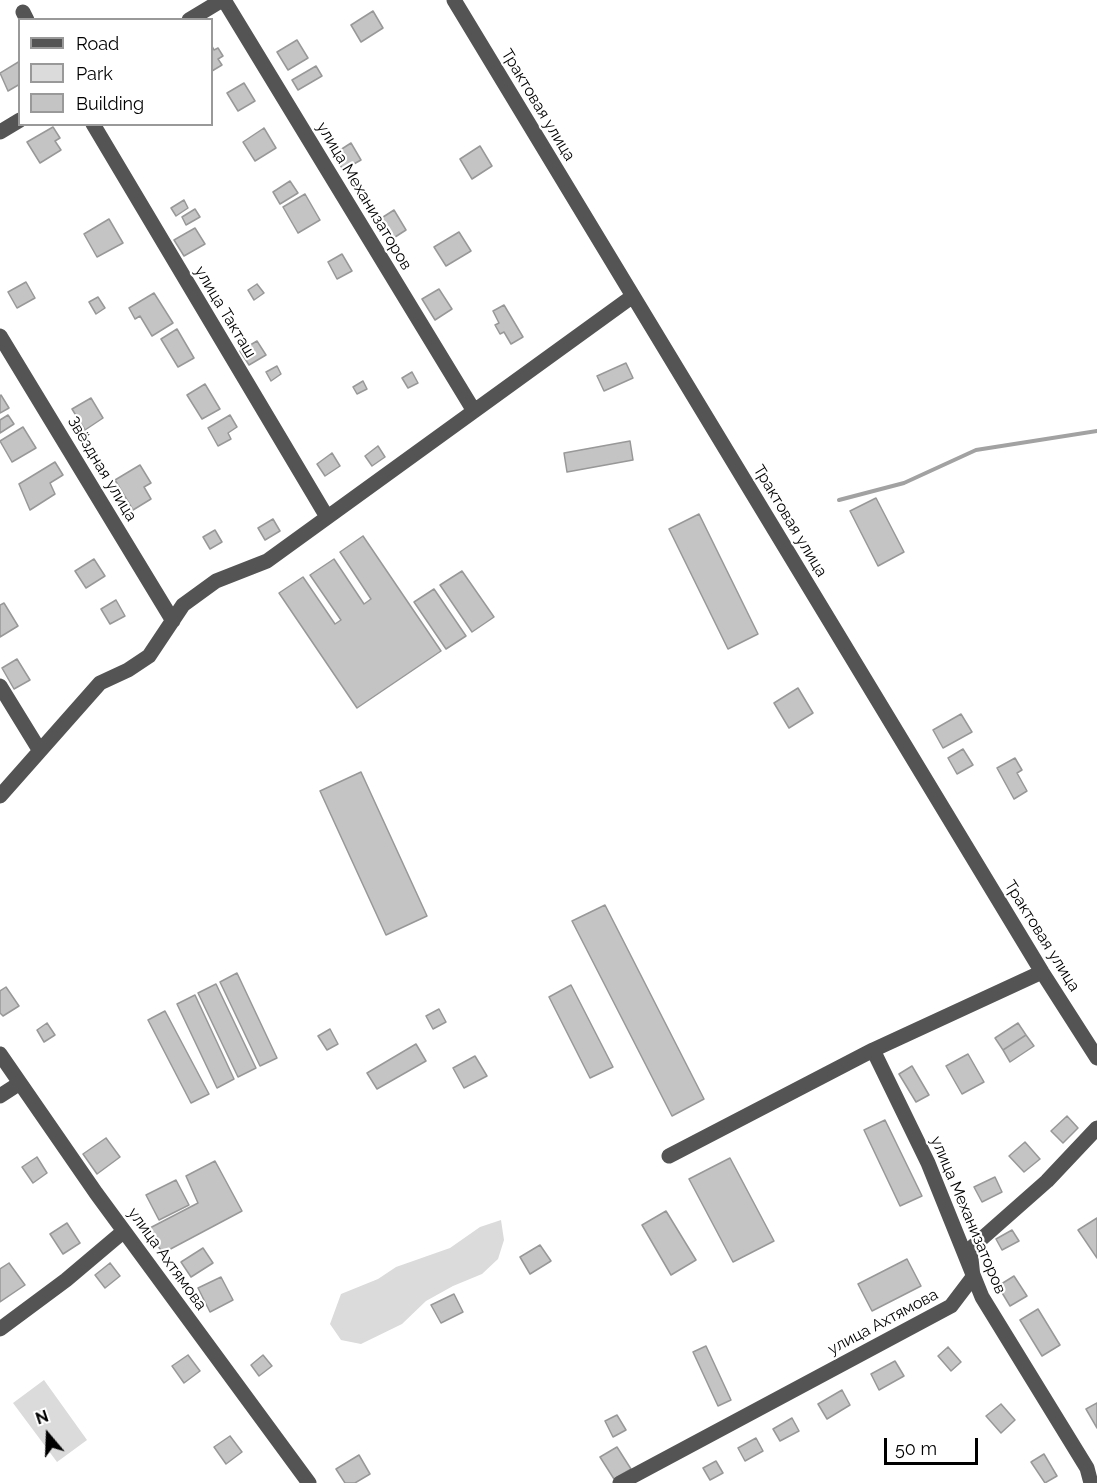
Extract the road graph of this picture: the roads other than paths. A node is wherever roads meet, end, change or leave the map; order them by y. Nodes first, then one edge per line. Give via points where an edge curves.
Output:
1 (223, 0) edge
2 (454, 0) edge
3 (192, 18) edge
4 (18, 121) edge
5 (94, 126) edge
6 (0, 132) edge
7 (633, 296) junction
8 (0, 336) edge
9 (474, 411) junction
10 (327, 517) junction
11 (173, 621) junction
12 (0, 686) edge
13 (40, 751) junction
14 (0, 796) edge
15 (1042, 972) junction
16 (873, 1050) junction
17 (0, 1054) edge
18 (1097, 1058) edge
19 (20, 1083) junction
20 (0, 1096) edge
21 (1097, 1128) edge
22 (669, 1156) dead end
23 (124, 1231) junction
24 (973, 1277) junction
25 (0, 1329) edge
26 (309, 1483) edge
27 (620, 1483) edge
28 (1094, 1483) edge

1 - 3 street
1 - 9 street, улица Механизаторов
2 - 7 street, Трактовая улица
4 - 6 street
5 - 10 street, улица Такташ
7 - 9 street
7 - 15 street, Трактовая улица
8 - 11 street, Звёздная улица
9 - 10 street
10 - 11 street via 267,561 216,581 183,605
11 - 13 street via 149,656 100,683
12 - 13 street
13 - 14 street
15 - 16 street
15 - 18 street, Трактовая улица
16 - 22 street
16 - 24 street, улица Механизаторов via 928,1163
17 - 19 street, улица Ахтямова
19 - 20 street
19 - 23 street, улица Ахтямова
21 - 24 street via 1047,1180 970,1249
23 - 25 street
23 - 26 street, улица Ахтямова
24 - 27 street, улица Ахтямова via 951,1306
24 - 28 street, улица Механизаторов

